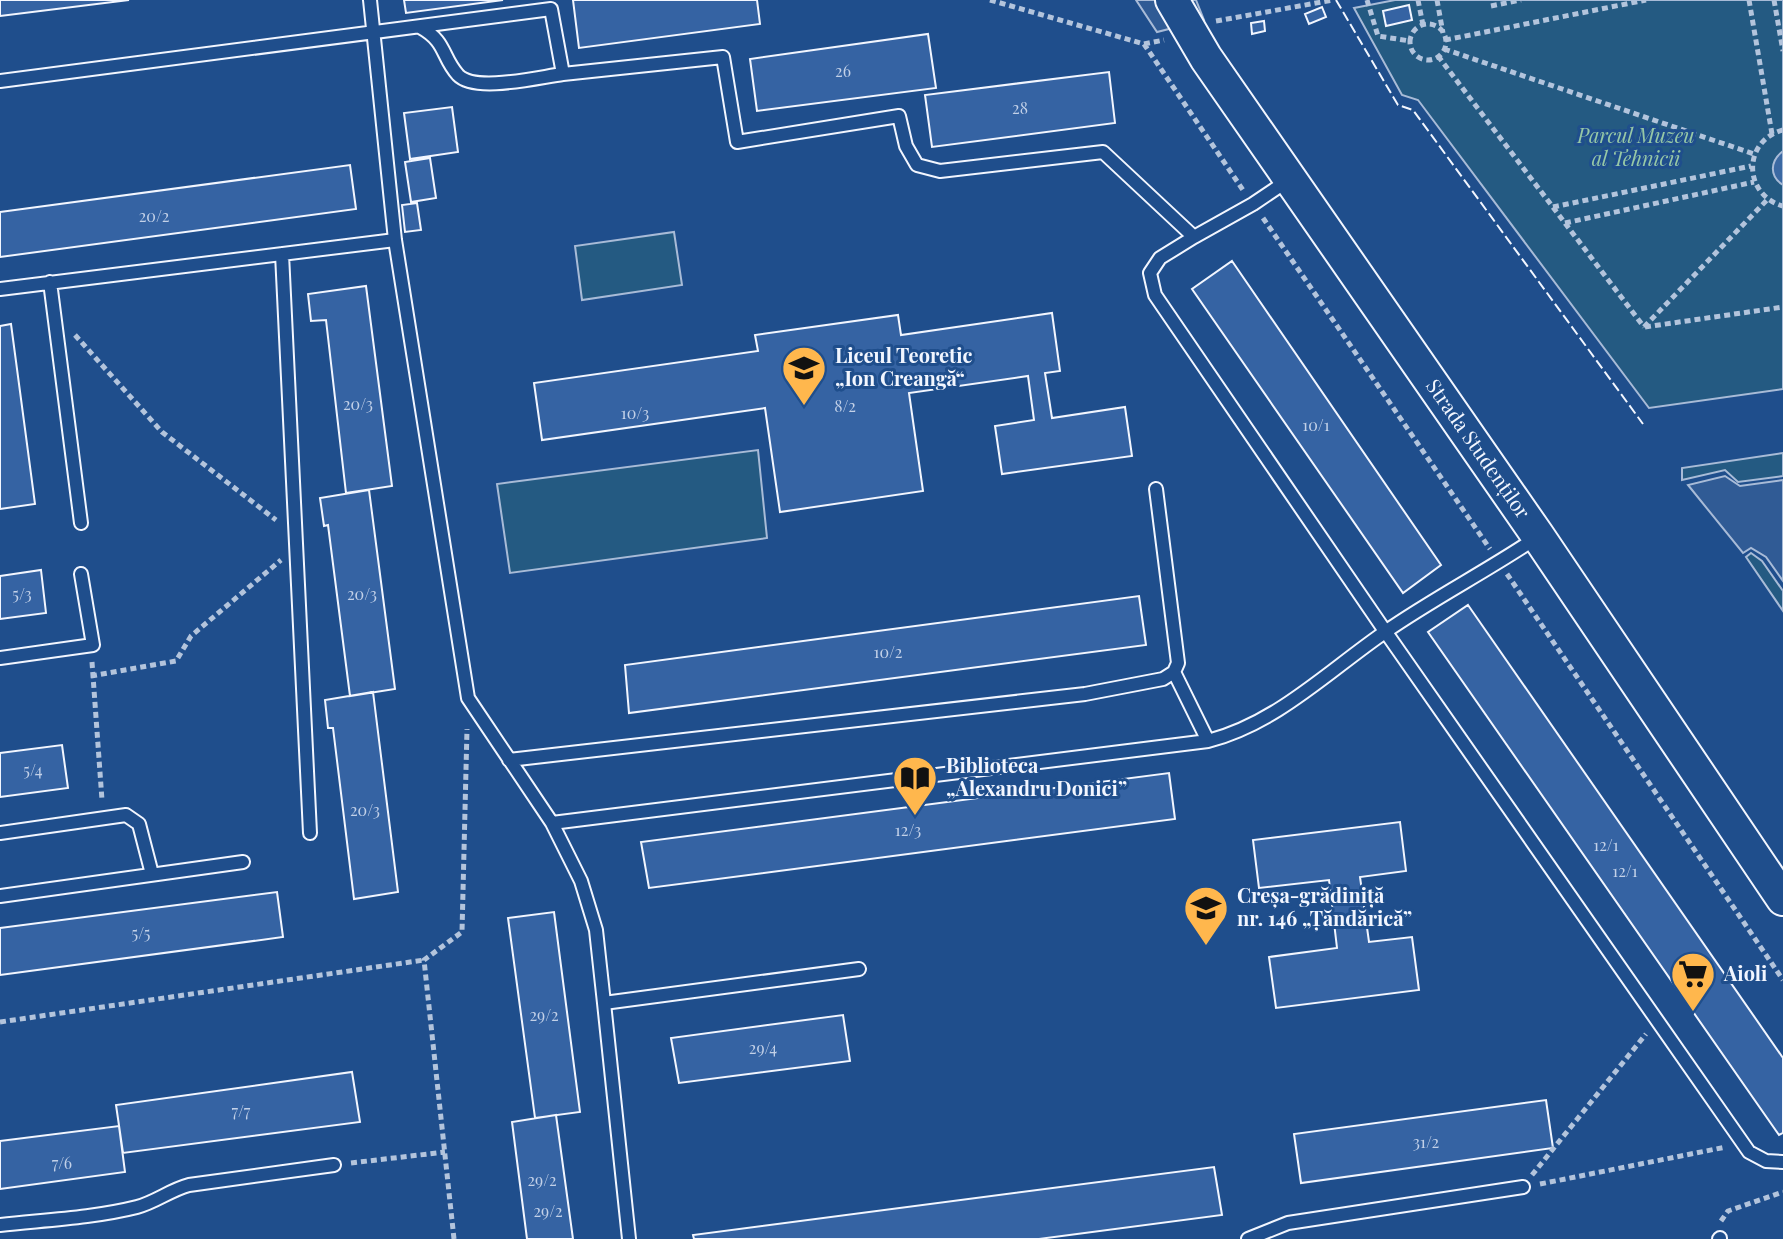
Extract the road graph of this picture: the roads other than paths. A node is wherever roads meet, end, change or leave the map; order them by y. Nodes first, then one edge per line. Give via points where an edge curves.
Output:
1 (370, 0) edge
2 (1172, 0) edge
3 (420, 27) junction
4 (375, 33) junction
5 (563, 74) junction
6 (1, 82) edge
7 (1290, 179) junction
8 (1194, 237) junction
9 (395, 240) junction
10 (282, 254) junction
11 (50, 282) junction
12 (0, 289) edge
13 (1156, 489) dead end
14 (81, 523) dead end
15 (1538, 536) junction
16 (81, 574) dead end
17 (1385, 631) junction
18 (0, 658) edge
19 (1174, 672) junction
20 (1208, 741) junction
21 (509, 760) junction
22 (552, 823) junction
23 (0, 833) edge
24 (310, 833) dead end
25 (243, 862) dead end
26 (152, 874) junction
27 (0, 896) edge
28 (1783, 899) edge
29 (859, 969) dead end
30 (604, 1003) junction
31 (1783, 1162) edge
32 (334, 1165) road end
33 (1523, 1187) road end
34 (0, 1225) edge
35 (629, 1239) edge
36 (1248, 1239) edge

1 - 4 lane
2 - 7 main road, Strada Studenților
3 - 4 lane
3 - 5 lane via 433,34 459,76 471,83
3 - 5 lane via 551,9
4 - 6 lane
4 - 9 lane
5 - 8 lane via 723,57 737,142 899,116 917,165 940,171 1103,152
7 - 8 lane
7 - 15 main road, Strada Studenților
8 - 17 lane via 1160,258 1150,273 1155,295
9 - 10 lane
9 - 21 lane via 468,698
10 - 11 lane
10 - 24 lane
11 - 12 lane
11 - 14 lane
13 - 19 lane via 1177,648
15 - 17 lane
15 - 28 main road, Strada Studenților
16 - 18 lane via 93,645
17 - 20 lane via 1270,716
17 - 31 lane via 1743,1144 1766,1161
19 - 20 lane
19 - 21 lane via 1144,684 1085,694
20 - 22 lane
21 - 22 lane
22 - 30 lane via 591,907
23 - 26 lane via 126,815 139,824
25 - 26 lane
26 - 27 lane
29 - 30 lane
30 - 35 lane
32 - 34 lane via 189,1185 113,1212
33 - 36 lane via 1288,1223

